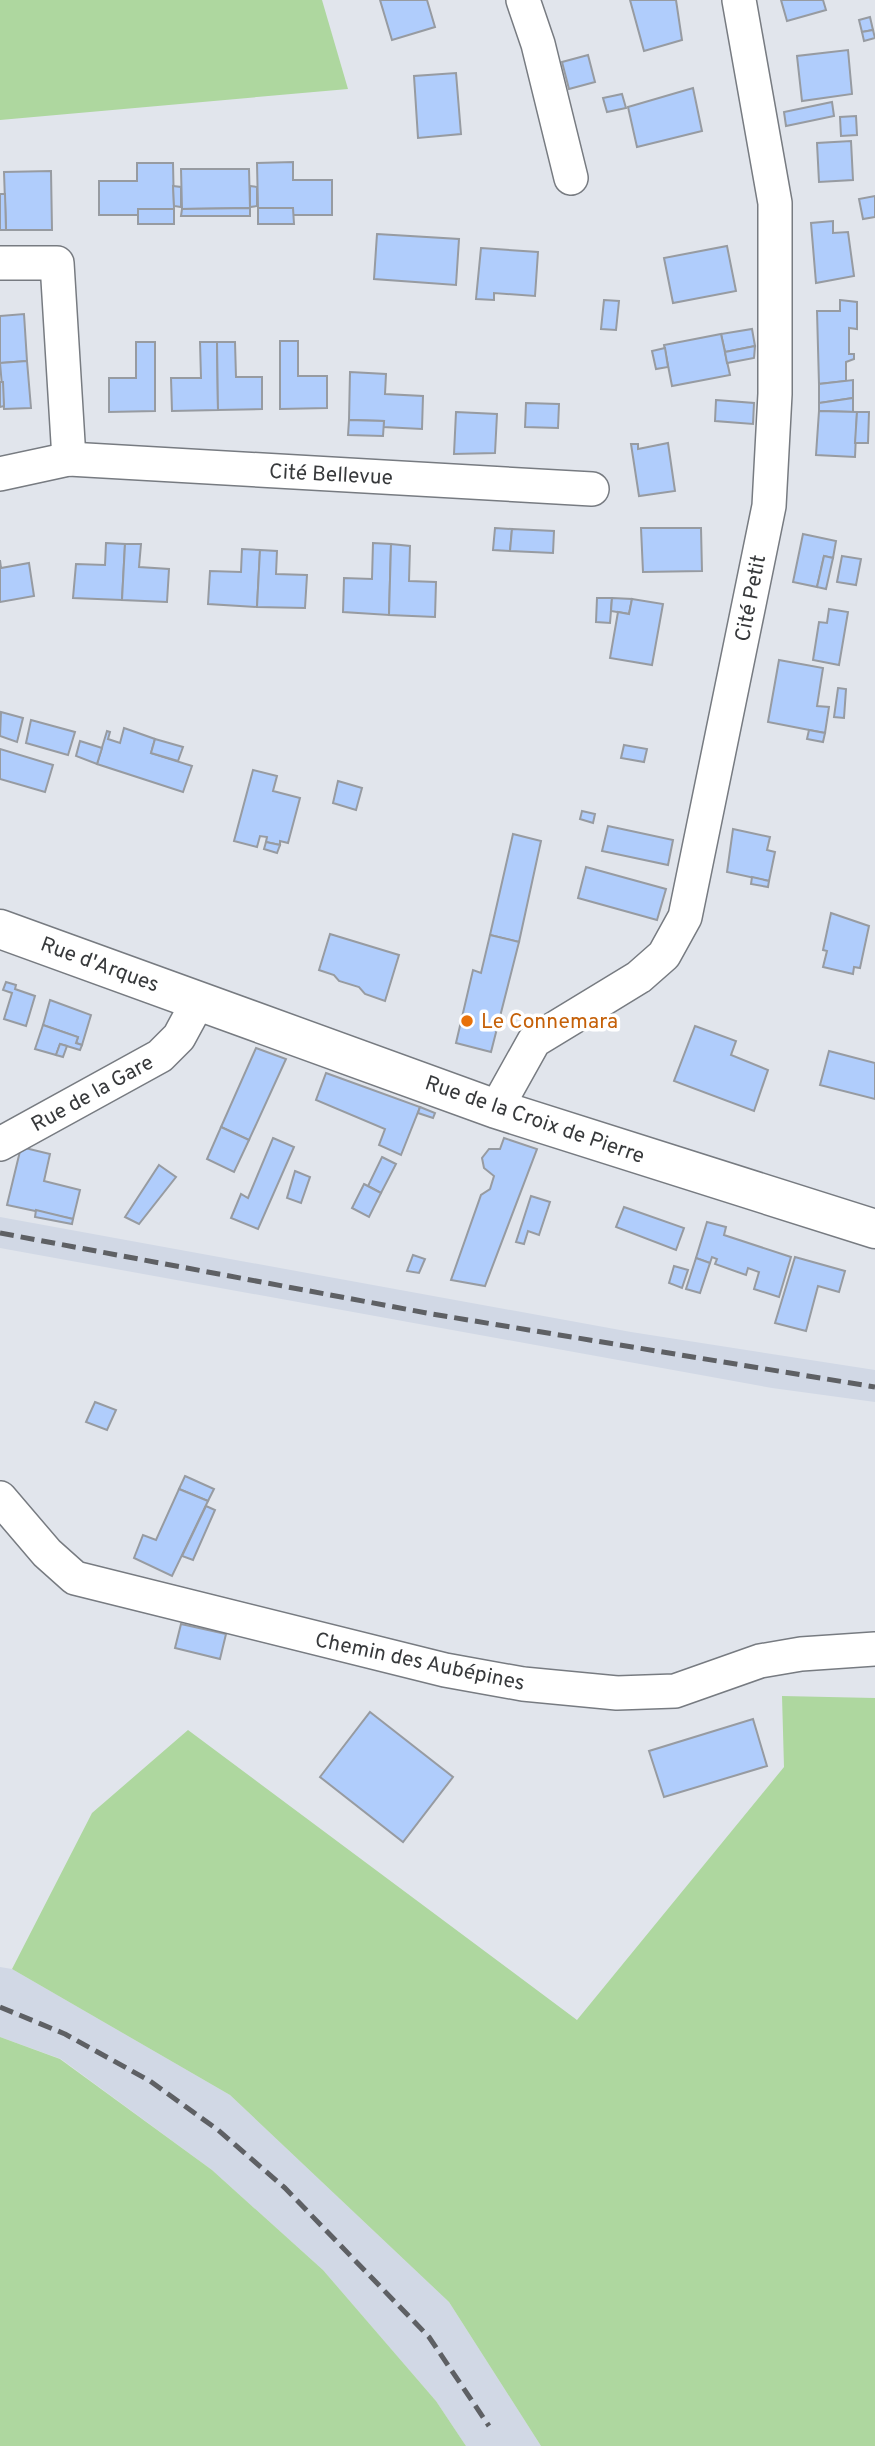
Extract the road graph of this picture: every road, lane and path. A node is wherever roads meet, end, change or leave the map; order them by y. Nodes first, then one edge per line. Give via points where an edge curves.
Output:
1 (523, 0) edge
2 (739, 0) edge
3 (571, 178) dead end
4 (0, 263) edge
5 (69, 459) junction
6 (0, 474) edge
7 (592, 489) dead end
8 (0, 929) edge
9 (199, 1000) junction
10 (496, 1109) junction
11 (0, 1144) edge
12 (875, 1230) edge
13 (0, 1498) edge
14 (875, 1649) edge

1 - 3 street
2 - 10 street, Cité Petit via 775,203 769,506 685,917 664,955 639,977 534,1041
4 - 5 street via 57,262
5 - 6 street, Cité Bellevue
5 - 7 street, Cité Bellevue
8 - 9 main road, Rue d'Arques
9 - 10 main road, Rue de la Croix de Pierre
9 - 11 street, Rue de la Gare via 179,1037 160,1056
10 - 12 main road, Rue de la Croix de Pierre
13 - 14 street, Chemin des Aubépines via 75,1578 432,1667 523,1684 617,1693 675,1691 760,1661

